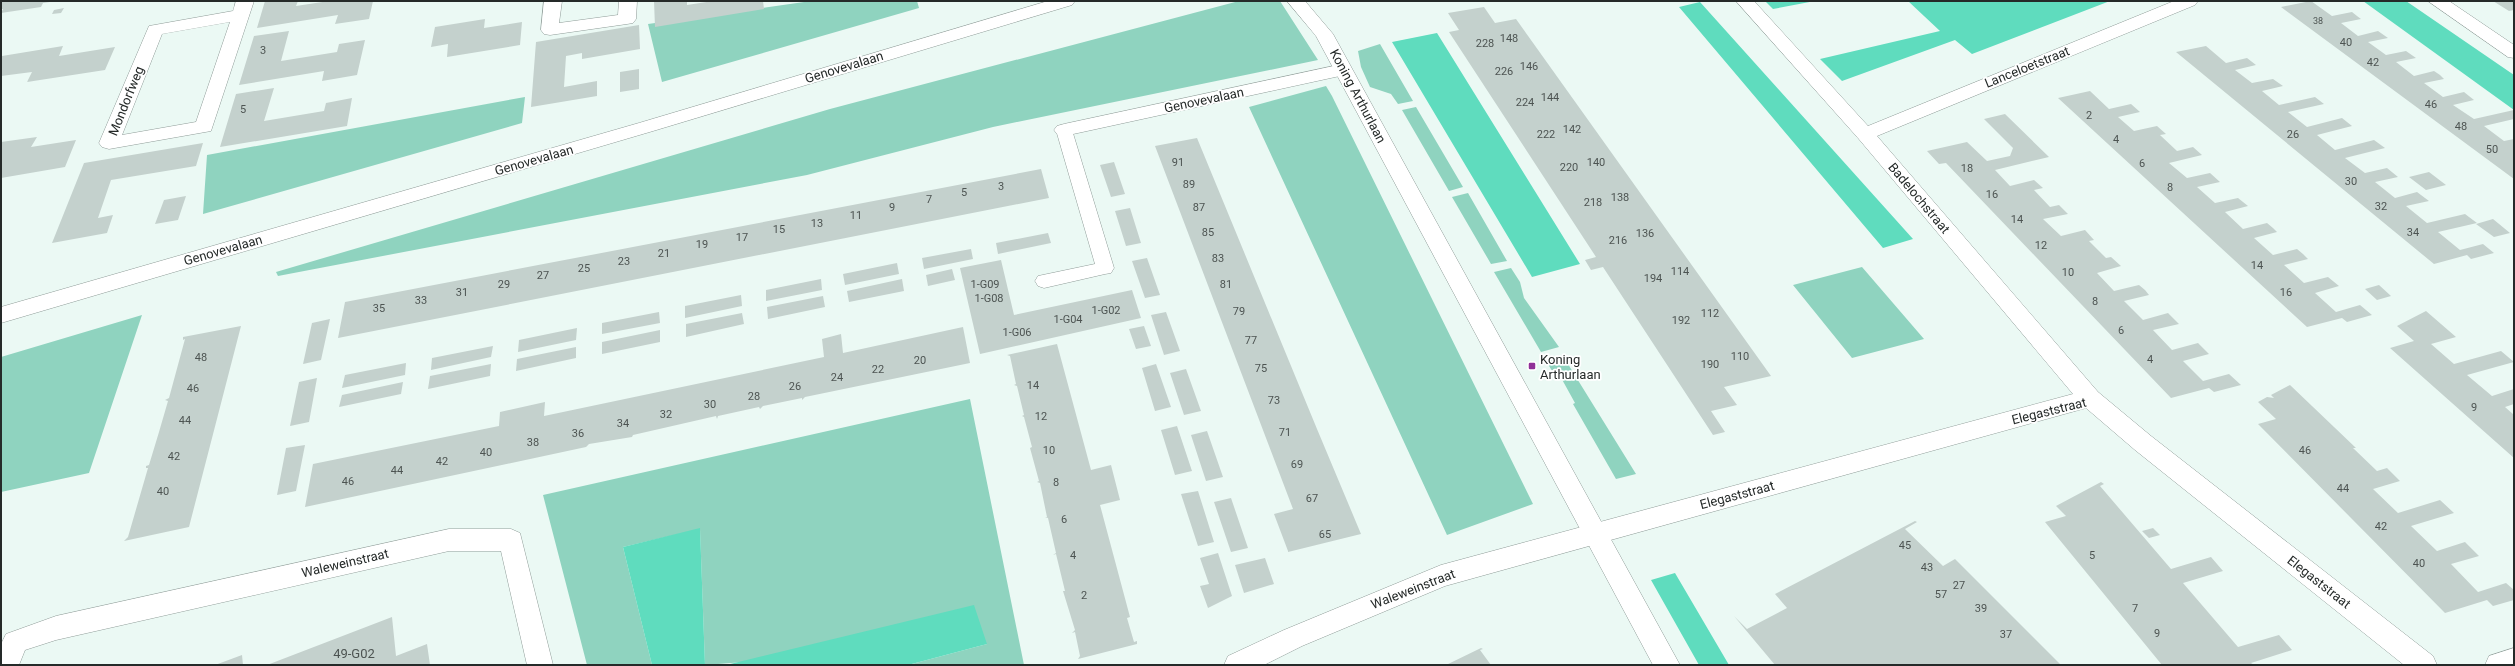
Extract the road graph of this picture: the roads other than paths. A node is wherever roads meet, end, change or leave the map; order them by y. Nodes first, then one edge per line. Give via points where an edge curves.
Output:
1 (553, 1) edge
2 (628, 1) edge
3 (1066, 1) edge
4 (1296, 1) edge
5 (1315, 1) edge
6 (1745, 1) edge
7 (2189, 1) edge
8 (2437, 1) edge
9 (243, 8) edge
10 (1324, 34) junction
11 (2514, 53) edge
12 (1343, 70) junction
13 (1064, 130) joint
14 (1865, 134) junction
15 (1044, 281) dead end
16 (1, 315) edge
17 (2090, 398) junction
18 (1596, 532) junction
19 (2514, 660) edge
20 (6, 665) edge
21 (540, 665) edge
22 (1237, 665) edge
23 (1667, 665) edge
24 (2424, 665) edge
25 (2498, 665) edge

1 - 2 street via 550,30 627,19
3 - 16 street, Genovevalaan via 639,129
4 - 10 street, Koning Arthurlaan
5 - 10 street, Koning Arthurlaan
6 - 14 street, Badelochstraat
7 - 14 street, Lanceloetstraat
8 - 11 street
9 - 9 street, Mondorfweg via 204,127 109,143 155,30
10 - 12 street, Koning Arthurlaan
12 - 13 street, Genovevalaan
12 - 18 street, Koning Arthurlaan
13 - 15 lane via 1105,268
14 - 17 street, Badelochstraat
17 - 18 street, Elegaststraat via 1907,450
17 - 24 street, Elegaststraat via 2143,444
18 - 22 street, Waleweinstraat via 1441,576 1293,638
18 - 23 street, Koning Arthurlaan
19 - 25 street
20 - 21 street, Waleweinstraat via 15,642 56,628 449,540 511,540

